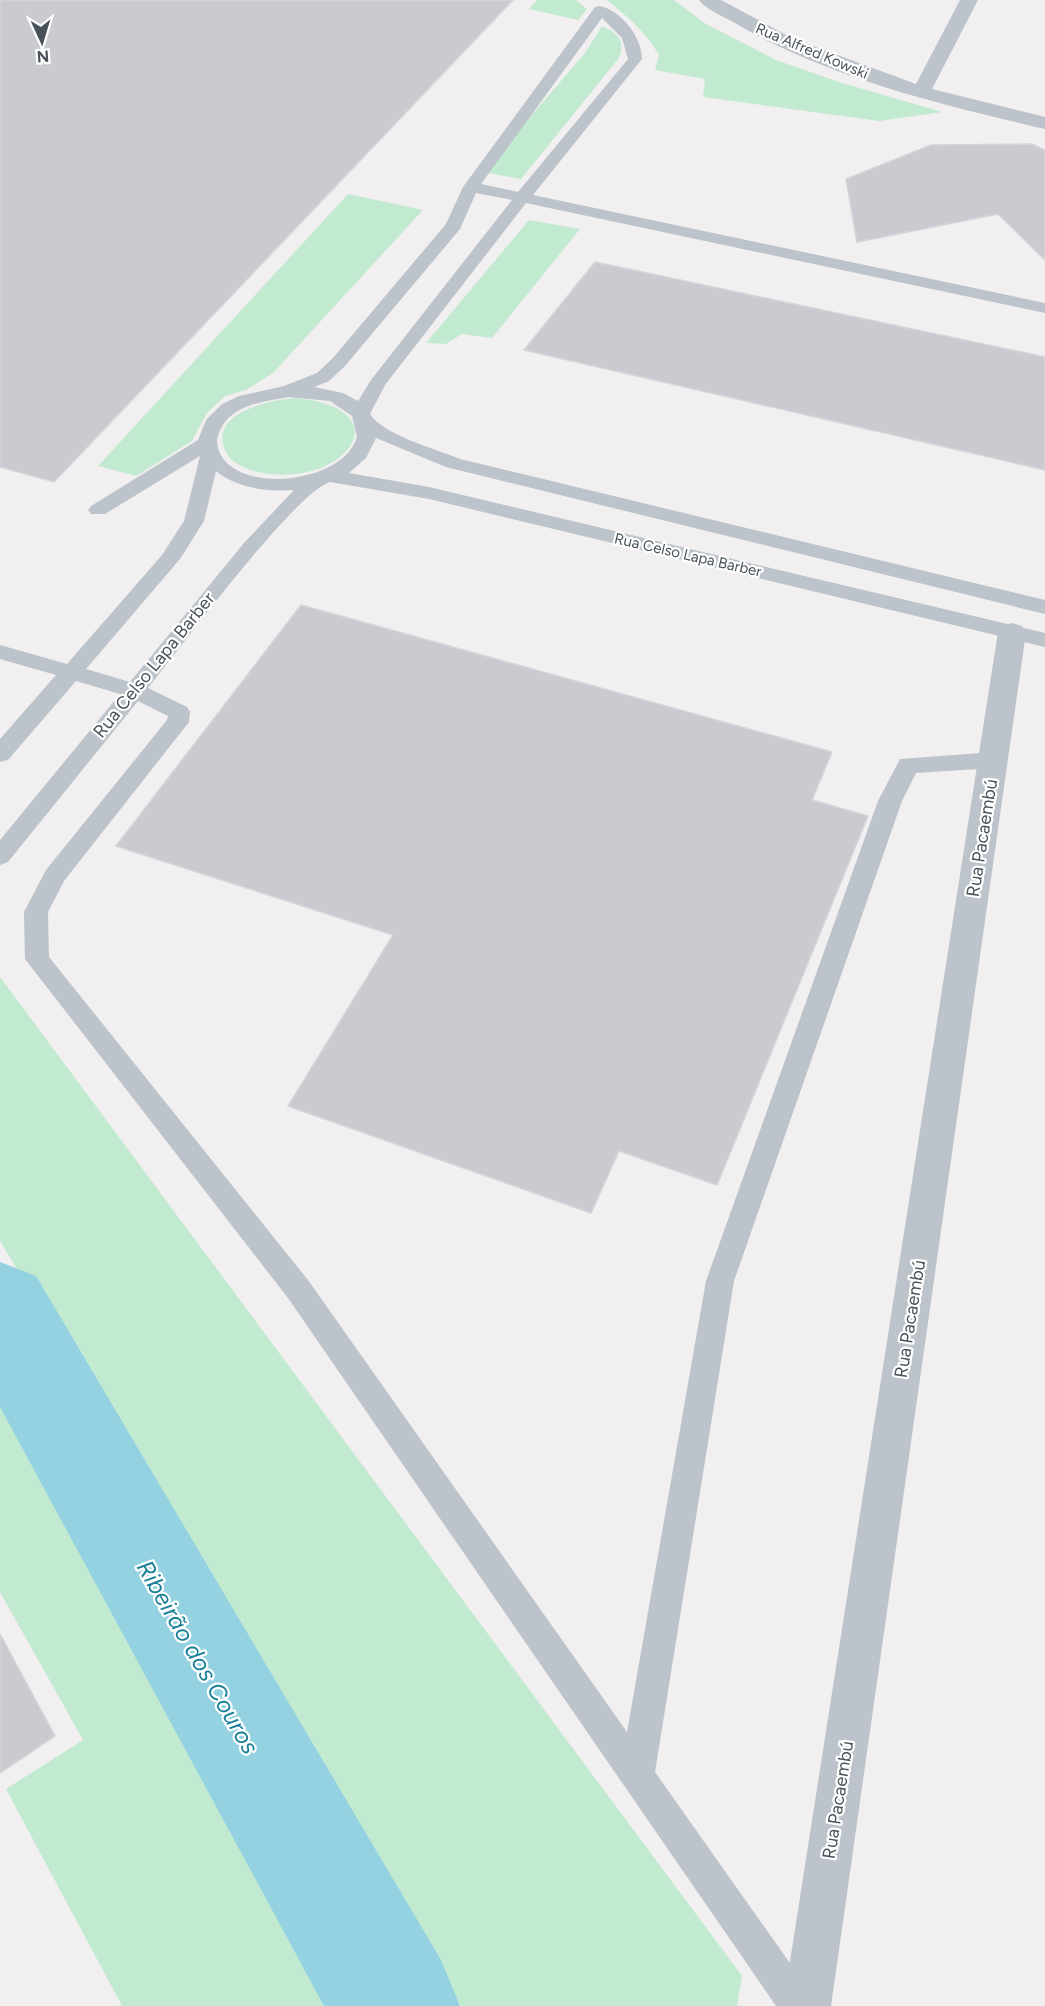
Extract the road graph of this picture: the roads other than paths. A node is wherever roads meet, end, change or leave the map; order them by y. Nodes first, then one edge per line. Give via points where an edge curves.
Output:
1 (708, 0) edge
2 (969, 0) edge
3 (922, 90) junction
4 (1045, 123) edge
5 (471, 187) junction
6 (522, 198) junction
7 (1045, 308) edge
8 (289, 391) junction
9 (364, 419) junction
10 (208, 449) junction
11 (322, 478) junction
12 (98, 510) dead end
13 (1045, 607) edge
14 (1029, 636) edge
15 (0, 652) edge
16 (72, 673) junction
17 (133, 690) junction
18 (0, 754) edge
19 (993, 760) junction
20 (0, 856) edge
21 (637, 1776) junction
22 (798, 2006) edge
23 (807, 2006) edge

1 - 3 street, Rua Alfred Kowski via 771,37 865,75
2 - 3 street
3 - 4 street, Rua Alfred Kowski
5 - 6 lane
5 - 6 lane via 600,10 627,33 636,49 635,59
5 - 8 lane via 454,225 339,362 323,377
6 - 7 lane
6 - 9 lane via 377,384
8 - 9 lane via 318,392 344,400
8 - 10 lane via 243,401 227,409 209,431
9 - 11 lane via 368,439 362,453
9 - 13 lane, Rua Celso Lapa Barber via 392,439 453,463
10 - 11 lane via 222,468 240,478 289,484
10 - 12 lane
10 - 16 lane via 194,521 170,559
11 - 14 lane, Rua Celso Lapa Barber via 429,493
11 - 17 lane, Rua Celso Lapa Barber via 273,522
14 - 19 street, Rua Pacaembú
15 - 16 lane
16 - 17 lane
16 - 18 lane
17 - 20 lane, Rua Celso Lapa Barber
17 - 21 lane via 179,712 178,722 54,876 36,912 37,959 298,1288
19 - 21 lane via 908,765 890,801 720,1281
19 - 23 street, Rua Pacaembú
21 - 22 lane

